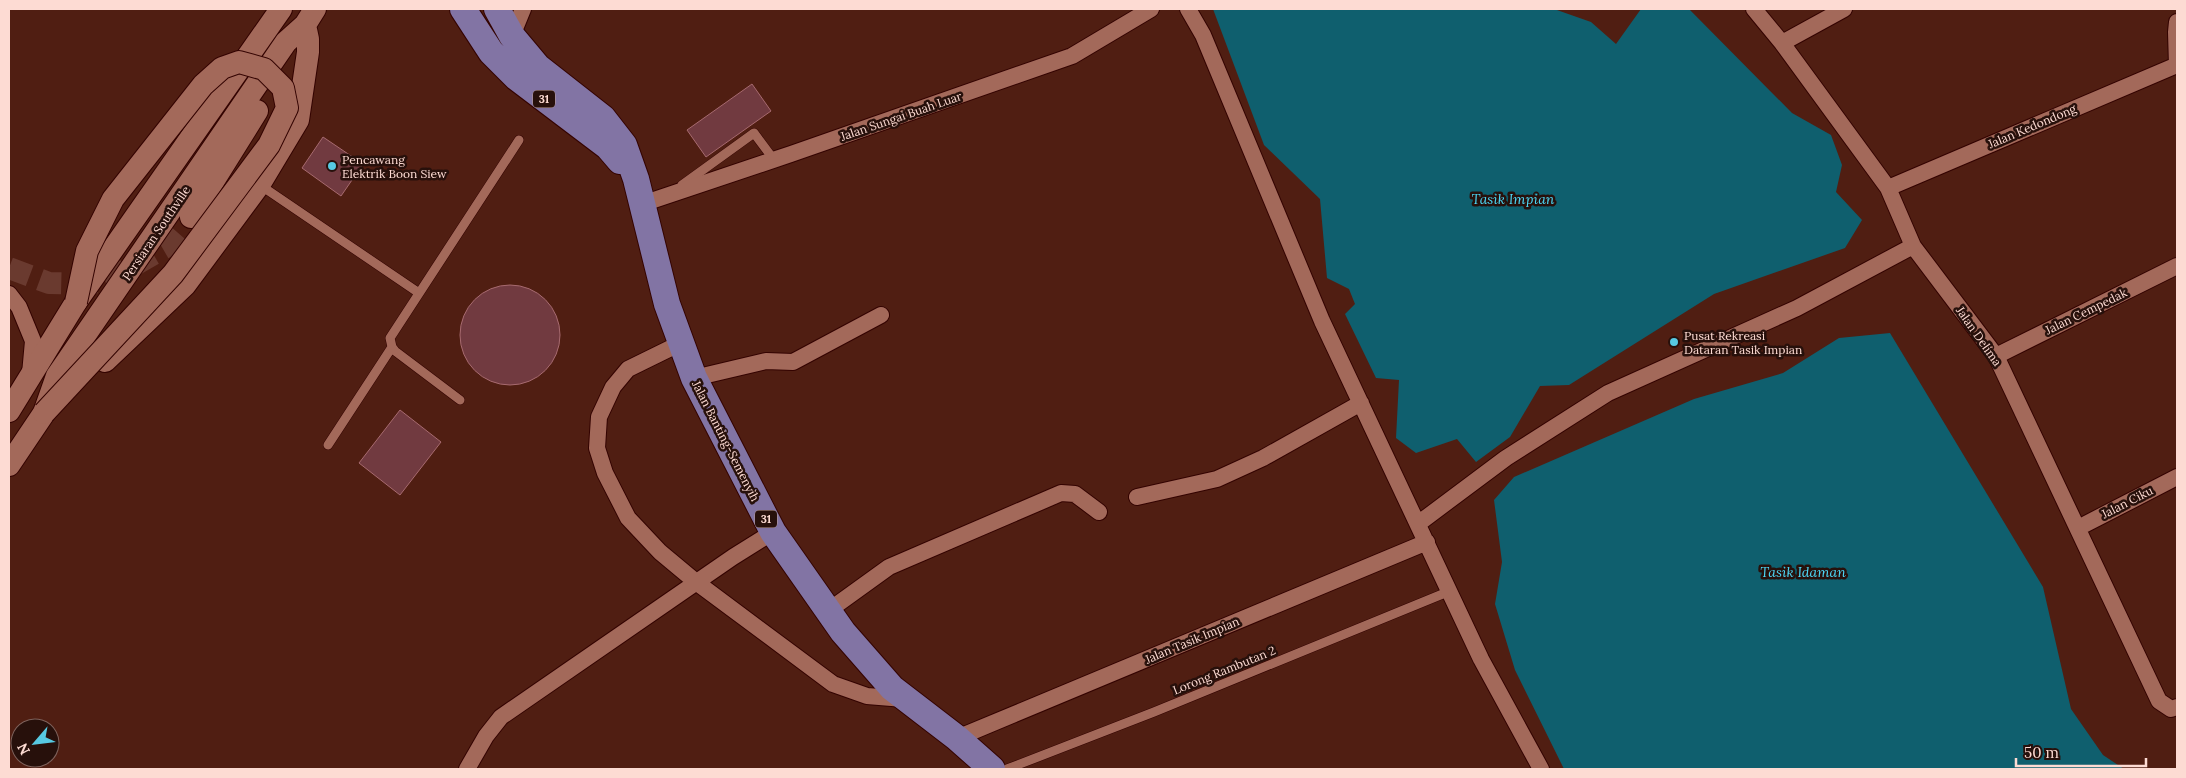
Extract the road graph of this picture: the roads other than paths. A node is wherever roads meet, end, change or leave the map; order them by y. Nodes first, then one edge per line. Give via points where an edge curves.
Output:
1 (280, 9) edge
2 (463, 9) edge
3 (497, 9) edge
4 (523, 9) edge
5 (1151, 9) edge
6 (1188, 9) edge
7 (1754, 9) edge
8 (1844, 9) edge
9 (310, 17) edge
10 (2177, 22) edge
11 (512, 36) junction
12 (1782, 43) junction
13 (2177, 65) edge
14 (519, 140) dead end
15 (774, 160) junction
16 (636, 179) junction
17 (259, 185) junction
18 (1888, 188) junction
19 (670, 194) junction
20 (642, 204) junction
21 (190, 217) tunnel mouth
22 (1913, 246) junction
23 (2177, 266) edge
24 (419, 293) junction
25 (9, 294) edge
26 (76, 302) junction
27 (880, 315) dead end
28 (681, 343) junction
29 (392, 347) junction
30 (1996, 356) junction
31 (694, 378) junction
32 (29, 382) junction
33 (460, 400) dead end
34 (1361, 403) junction
35 (9, 411) edge
36 (44, 413) junction
37 (328, 445) dead end
38 (9, 465) edge
39 (2177, 477) edge
40 (1137, 497) dead end
41 (1099, 512) dead end
42 (1418, 523) junction
43 (2078, 528) junction
44 (773, 532) junction
45 (1427, 542) junction
46 (696, 582) junction
47 (1450, 591) junction
48 (828, 611) junction
49 (904, 698) junction
50 (2177, 706) edge
51 (957, 738) junction
52 (467, 769) edge
53 (992, 769) edge
54 (1007, 769) edge
55 (1541, 769) edge

1 - 26 main road, Persiaran Southville
2 - 16 main road, Jalan Banting-Semenyih / 31 via 491,52 517,78 608,147
3 - 11 main road, Jalan Banting-Semenyih / 31
4 - 11 street
5 - 15 street, Jalan Sungai Buah Luar via 1072,56
6 - 34 street via 1203,35 1322,321
7 - 12 street, Jalan Delima
8 - 12 street
9 - 17 main road via 298,120
9 - 21 main road via 296,49
9 - 36 main road, Persiaran Southville via 286,42 57,376
10 - 13 street
11 - 16 main road, Jalan Banting-Semenyih / 31 via 538,67 603,118 624,145
12 - 18 street, Jalan Delima
13 - 18 street, Jalan Kedondong
14 - 24 lane
15 - 19 street, Jalan Sungai Buah Luar
15 - 19 lane via 754,133
16 - 20 main road, Jalan Banting-Semenyih / 31
17 - 24 lane
17 - 36 main road via 185,285 79,386
18 - 22 street, Jalan Delima
19 - 20 street, Jalan Sungai Buah Luar
20 - 28 main road, Jalan Banting-Semenyih / 31 via 667,304
22 - 30 street, Jalan Delima
22 - 42 street via 1797,308 1608,393 1506,458
23 - 30 street, Jalan Cempedak
24 - 29 lane via 392,333
25 - 32 street via 19,307 32,341
26 - 32 main road, Persiaran Southville
26 - 36 main road, bridge via 87,251 113,199 203,85 222,68 239,62 264,69 283,88 288,108 269,145 173,274
27 - 31 street via 793,362 766,361
28 - 31 main road, Jalan Banting-Semenyih / 31
28 - 46 street via 628,369 612,387 599,417 597,448 605,473 628,518 660,552
29 - 33 lane
29 - 37 lane
30 - 43 street, Jalan Delima
31 - 44 main road, Jalan Banting-Semenyih / 31
32 - 35 main road, Persiaran Southville
34 - 40 street via 1263,458 1217,479
34 - 42 street
36 - 38 main road, Persiaran Southville
39 - 43 street, Jalan Ciku
41 - 48 street via 1075,494 1061,492 889,567
42 - 45 street
43 - 50 street, Jalan Delima via 2159,701 2171,709
44 - 46 street
44 - 48 main road, Jalan Banting-Semenyih / 31
45 - 47 street
45 - 51 street, Jalan Tasik Impian
46 - 49 street via 833,684 868,696
46 - 52 street via 501,717
47 - 54 lane, Lorong Rambutan 2
47 - 55 street via 1481,659
48 - 49 main road, Jalan Banting-Semenyih / 31
49 - 51 main road, Jalan Banting-Semenyih / 31
51 - 53 main road, Jalan Banting-Semenyih / 31

